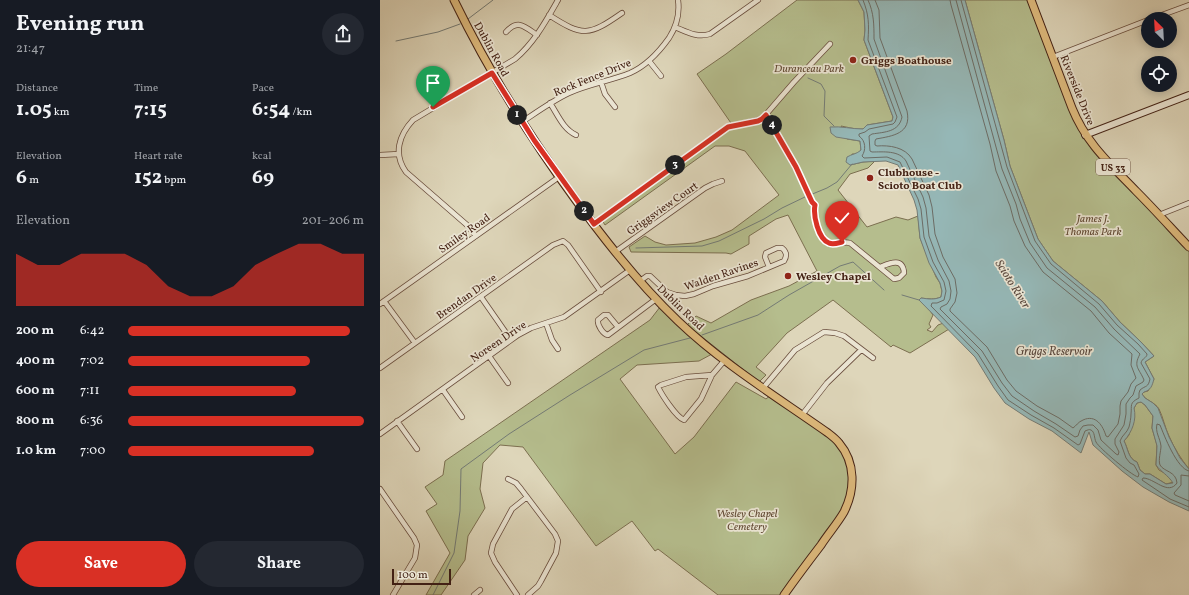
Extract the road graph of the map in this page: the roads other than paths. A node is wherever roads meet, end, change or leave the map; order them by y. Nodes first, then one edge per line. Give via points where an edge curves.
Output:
1 (454, 0) edge
2 (558, 0) edge
3 (678, 0) edge
4 (758, 0) edge
5 (1031, 0) edge
6 (1189, 5) edge
7 (1170, 12) edge
8 (622, 13) dead end
9 (549, 15) junction
10 (1141, 23) edge
11 (675, 27) junction
12 (506, 32) dead end
13 (536, 34) junction
14 (830, 44) dead end
15 (1053, 57) junction
16 (649, 61) junction
17 (492, 73) junction
18 (661, 76) dead end
19 (601, 82) junction
20 (1189, 95) edge
21 (550, 103) junction
22 (615, 107) dead end
23 (766, 115) junction
24 (522, 122) junction
25 (576, 135) dead end
26 (1085, 135) junction
27 (399, 154) junction
28 (380, 155) edge
29 (559, 177) junction
30 (722, 181) dead end
31 (1189, 203) edge
32 (1159, 216) junction
33 (594, 224) junction
34 (476, 236) junction
35 (1189, 247) edge
36 (615, 252) junction
37 (769, 267) junction
38 (880, 267) junction
39 (630, 270) junction
40 (640, 281) junction
41 (601, 292) junction
42 (481, 297) junction
43 (656, 299) junction
44 (382, 303) edge
45 (546, 323) junction
46 (618, 327) junction
47 (511, 340) junction
48 (415, 343) junction
49 (558, 349) dead end
50 (861, 350) junction
51 (489, 356) junction
52 (873, 358) dead end
53 (724, 360) junction
54 (380, 368) edge
55 (712, 374) junction
56 (508, 383) dead end
57 (763, 388) junction
58 (443, 390) junction
59 (802, 414) junction
60 (462, 417) dead end
61 (397, 422) junction
62 (380, 434) edge
63 (417, 449) dead end
64 (508, 479) dead end
65 (380, 489) edge
66 (527, 497) junction
67 (480, 590) dead end
68 (393, 595) edge
69 (474, 595) edge
70 (517, 595) edge
71 (528, 595) edge
72 (784, 595) edge

1 - 17 main road, Dublin Road
2 - 9 street
3 - 11 street, Rock Fence Drive
4 - 11 street via 710,34 696,35
5 - 15 main road, Riverside Drive / US 33
6 - 7 street
8 - 9 street via 606,24 583,32
9 - 13 street
10 - 15 street
11 - 16 street, Rock Fence Drive via 664,46
12 - 13 street via 516,24
13 - 17 street via 531,44 515,60
14 - 23 street
15 - 26 main road, Riverside Drive / US 33
16 - 18 street
16 - 19 street, Rock Fence Drive via 631,72
17 - 24 main road, Dublin Road
17 - 27 street via 413,120 399,142
19 - 21 street, Rock Fence Drive via 569,93
19 - 22 street via 605,94
20 - 26 main road
21 - 24 street, Rock Fence Drive
21 - 25 street via 564,126
23 - 33 street via 758,121 728,127
23 - 38 street via 815,205 814,214 821,237 833,244 850,243
24 - 29 main road, Dublin Road
26 - 32 main road, Riverside Drive / US 33
27 - 28 street
27 - 34 street via 406,172 467,225
29 - 33 main road, Dublin Road
29 - 34 street, Smiley Road
30 - 36 street, Griggsview Court via 705,188
31 - 32 street
32 - 35 main road, Riverside Drive / US 33
33 - 36 main road, Dublin Road
34 - 44 street, Smiley Road
36 - 39 main road, Dublin Road
37 - 37 street, Walden Ravines via 784,261 784,250 779,248 766,253
37 - 40 street, Walden Ravines via 685,296 667,292 650,276
38 - 38 street via 894,279 904,273 902,266 896,262
39 - 40 main road, Dublin Road
39 - 41 street, Noreen Drive
40 - 43 main road, Dublin Road
41 - 42 street, Brendan Drive via 563,241 553,245
41 - 45 street, Noreen Drive via 564,317
42 - 47 street
42 - 48 street, Brendan Drive
43 - 46 street
43 - 53 main road, Dublin Road
44 - 48 street
45 - 47 street, Noreen Drive via 531,328
45 - 49 street
46 - 46 street via 608,314 598,320 597,324 606,335
47 - 51 street, Noreen Drive
48 - 54 street, Brendan Drive
50 - 52 street
50 - 57 street via 844,336 824,332 795,350
50 - 59 street via 827,383
51 - 56 street
51 - 58 street, Noreen Drive
53 - 55 street
53 - 57 main road, Dublin Road
55 - 55 street via 701,399 685,420 682,420 658,387 686,377
57 - 59 main road, Dublin Road
58 - 60 street
58 - 61 street, Noreen Drive
59 - 72 main road, Dublin Road via 839,442 849,462 852,486 840,519
61 - 62 street, Noreen Drive
61 - 63 street
64 - 66 street via 516,483
65 - 68 street via 417,545 416,558
66 - 70 street via 512,509 491,552 494,562
66 - 71 street via 555,534 558,544 544,577
67 - 69 street

